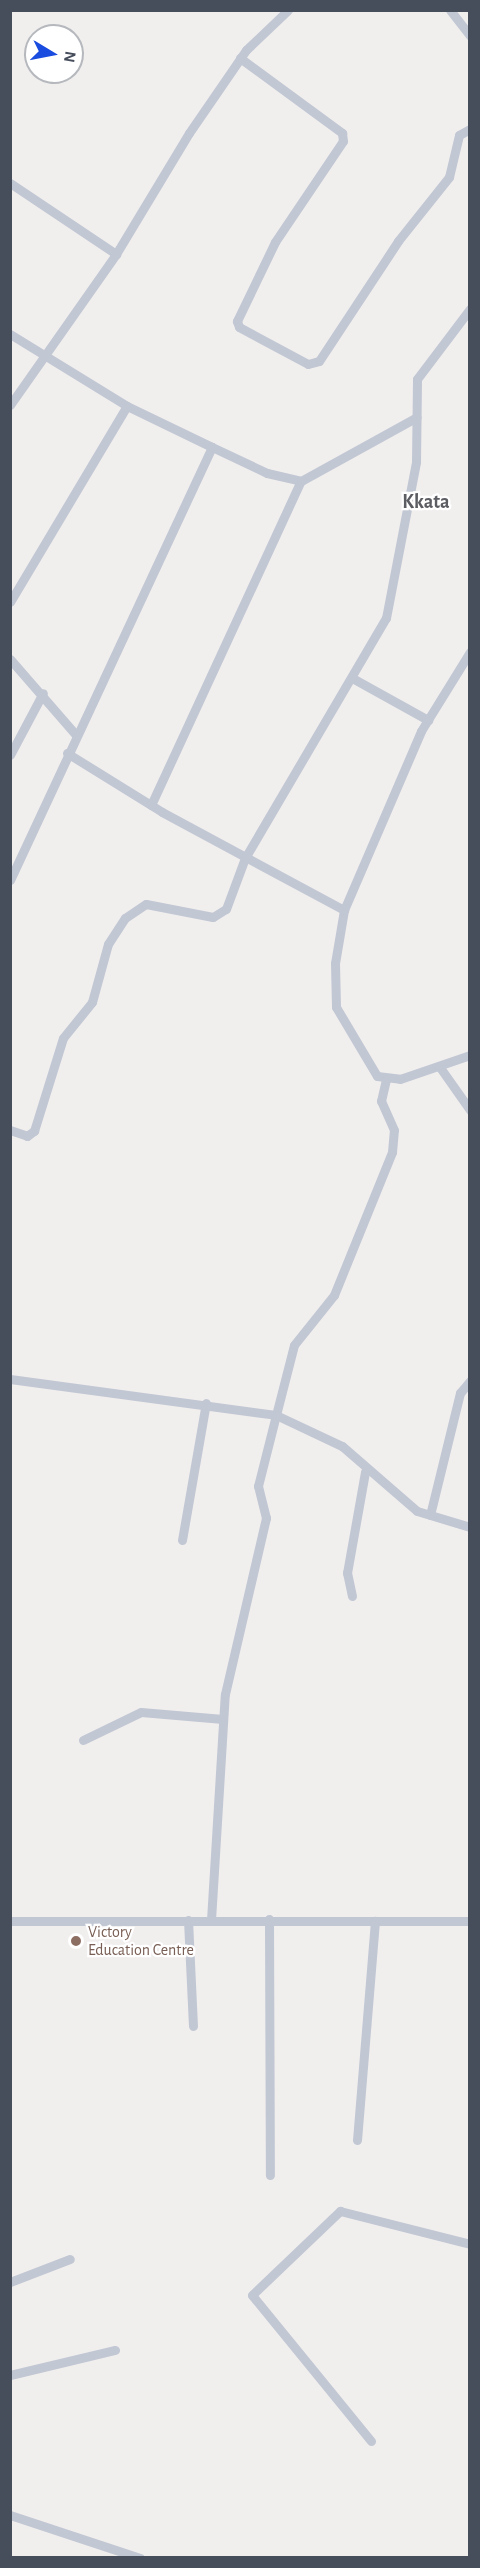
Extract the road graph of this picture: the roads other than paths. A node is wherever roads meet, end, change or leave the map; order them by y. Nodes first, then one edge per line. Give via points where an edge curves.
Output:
1 (288, 10) edge
2 (450, 10) edge
3 (470, 36) edge
4 (240, 58) junction
5 (470, 129) edge
6 (10, 183) edge
7 (116, 255) junction
8 (470, 309) edge
9 (10, 334) edge
10 (43, 358) junction
11 (10, 405) edge
12 (127, 406) junction
13 (417, 417) junction
14 (212, 447) junction
15 (301, 481) junction
16 (10, 602) edge
17 (470, 652) edge
18 (10, 659) edge
19 (354, 679) junction
20 (43, 693) junction
21 (428, 720) junction
22 (76, 735) junction
23 (67, 753) junction
24 (10, 755) edge
25 (151, 805) junction
26 (245, 858) junction
27 (10, 880) edge
28 (344, 910) junction
29 (470, 1055) edge
30 (438, 1066) junction
31 (386, 1080) junction
32 (470, 1110) edge
33 (10, 1130) edge
34 (10, 1379) edge
35 (470, 1381) edge
36 (206, 1403) junction
37 (276, 1414) junction
38 (365, 1472) junction
39 (430, 1515) junction
40 (470, 1527) edge
41 (182, 1540) dead end
42 (352, 1596) dead end
43 (223, 1719) junction
44 (83, 1740) dead end
45 (188, 1920) junction
46 (211, 1920) junction
47 (270, 1920) junction
48 (10, 1921) edge
49 (375, 1921) junction
50 (470, 1921) edge
51 (193, 2026) dead end
52 (357, 2140) dead end
53 (270, 2175) dead end
54 (470, 2244) edge
55 (70, 2259) dead end
56 (10, 2282) edge
57 (116, 2350) dead end
58 (10, 2375) edge
59 (371, 2441) dead end
60 (10, 2515) edge
61 (140, 2558) edge

1 - 4 street
2 - 3 street
4 - 5 street via 342,133 343,141 275,242 237,321 238,327 308,364 319,361 398,241 449,177 459,135
4 - 7 street
6 - 7 street
7 - 10 street
8 - 13 street via 417,379
9 - 10 street
10 - 11 street
10 - 12 street
12 - 14 street
12 - 16 street
13 - 15 street
13 - 19 street via 406,532 388,610
14 - 15 street via 267,473
14 - 22 street
15 - 25 street
17 - 21 street
18 - 20 street
19 - 21 street
19 - 26 street
20 - 22 street
20 - 24 street
21 - 28 street
22 - 23 street
23 - 25 street
23 - 27 street
25 - 26 street
26 - 28 street
26 - 33 street via 218,916 146,904 125,918 108,944 92,1002 63,1038 34,1131 27,1136
28 - 31 street via 335,963 336,1007 377,1076
29 - 30 street
30 - 31 street
30 - 32 street
31 - 37 street via 381,1101 394,1130 392,1152 334,1295 294,1345
34 - 36 street
35 - 39 street via 460,1394
36 - 37 street
36 - 41 street
37 - 38 street via 342,1446
37 - 43 street via 258,1486 266,1518
38 - 39 street
38 - 42 street via 347,1573
39 - 40 street
43 - 44 street via 141,1712
43 - 46 street
45 - 46 street
45 - 48 street
45 - 51 street
46 - 47 street
47 - 49 street
47 - 53 street
49 - 50 street
49 - 52 street
54 - 59 street via 340,2211 263,2278 252,2295
55 - 56 street
57 - 58 street
60 - 61 street

